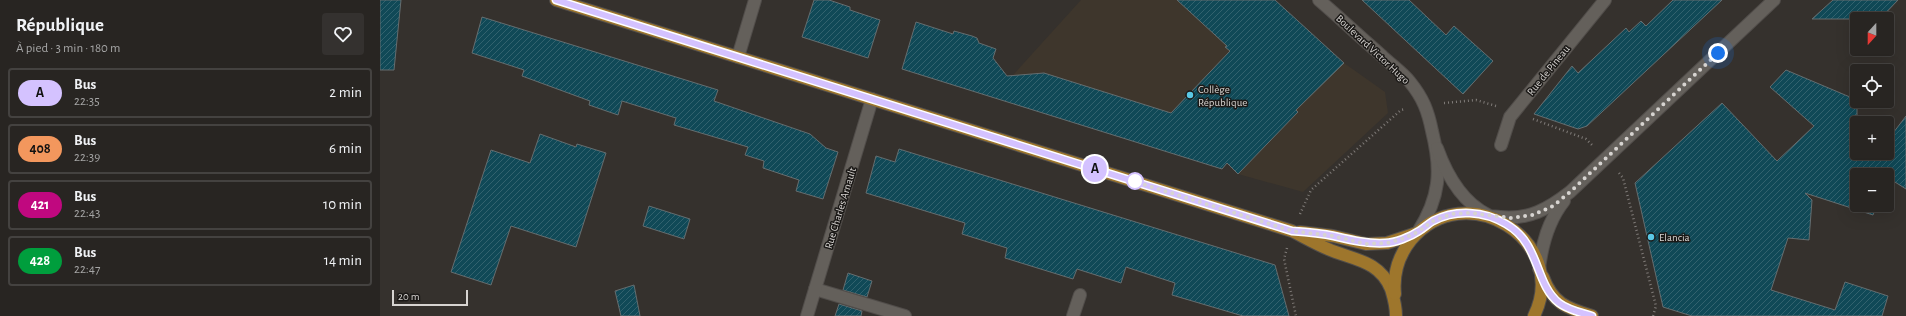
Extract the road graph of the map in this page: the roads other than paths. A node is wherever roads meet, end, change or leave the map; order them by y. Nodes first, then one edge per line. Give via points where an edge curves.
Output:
1 (556, 0) edge
2 (755, 0) edge
3 (1320, 0) edge
4 (1605, 0) edge
5 (1774, 0) edge
6 (738, 57) junction
7 (872, 99) junction
8 (1501, 145) dead end
9 (1437, 148) junction
10 (1570, 192) junction
11 (1489, 216) junction
12 (1292, 231) junction
13 (1418, 232) junction
14 (1539, 269) junction
15 (815, 289) junction
16 (1080, 295) dead end
17 (1396, 310) edge
18 (807, 316) edge
19 (905, 316) edge
20 (1073, 316) edge
21 (1401, 316) edge
22 (1534, 316) edge
23 (1592, 316) edge

1 - 6 main road
2 - 6 street
3 - 9 street, Boulevard Victor Hugo via 1410,81 1426,105
4 - 8 street, Rue de Pineau via 1510,118
5 - 10 street
6 - 7 main road
7 - 12 main road
7 - 15 street, Rue Charles Arnault
9 - 11 street, Boulevard Victor Hugo via 1444,168 1456,187 1471,203
9 - 13 street, Boulevard Victor Hugo via 1437,189 1428,217
10 - 11 street via 1553,206 1533,215 1511,218
10 - 14 street via 1548,228
11 - 13 main road via 1451,214 1433,221
11 - 14 main road via 1507,224 1522,237 1533,252
12 - 13 main road via 1333,236 1366,244 1387,243
12 - 17 main road via 1329,250 1376,268 1386,278
13 - 17 main road via 1405,247 1397,265 1394,284
14 - 22 main road via 1541,289
14 - 23 main road via 1547,289 1559,303
15 - 18 street, Rue Charles Arnault
15 - 19 street
16 - 20 street
17 - 21 main road

